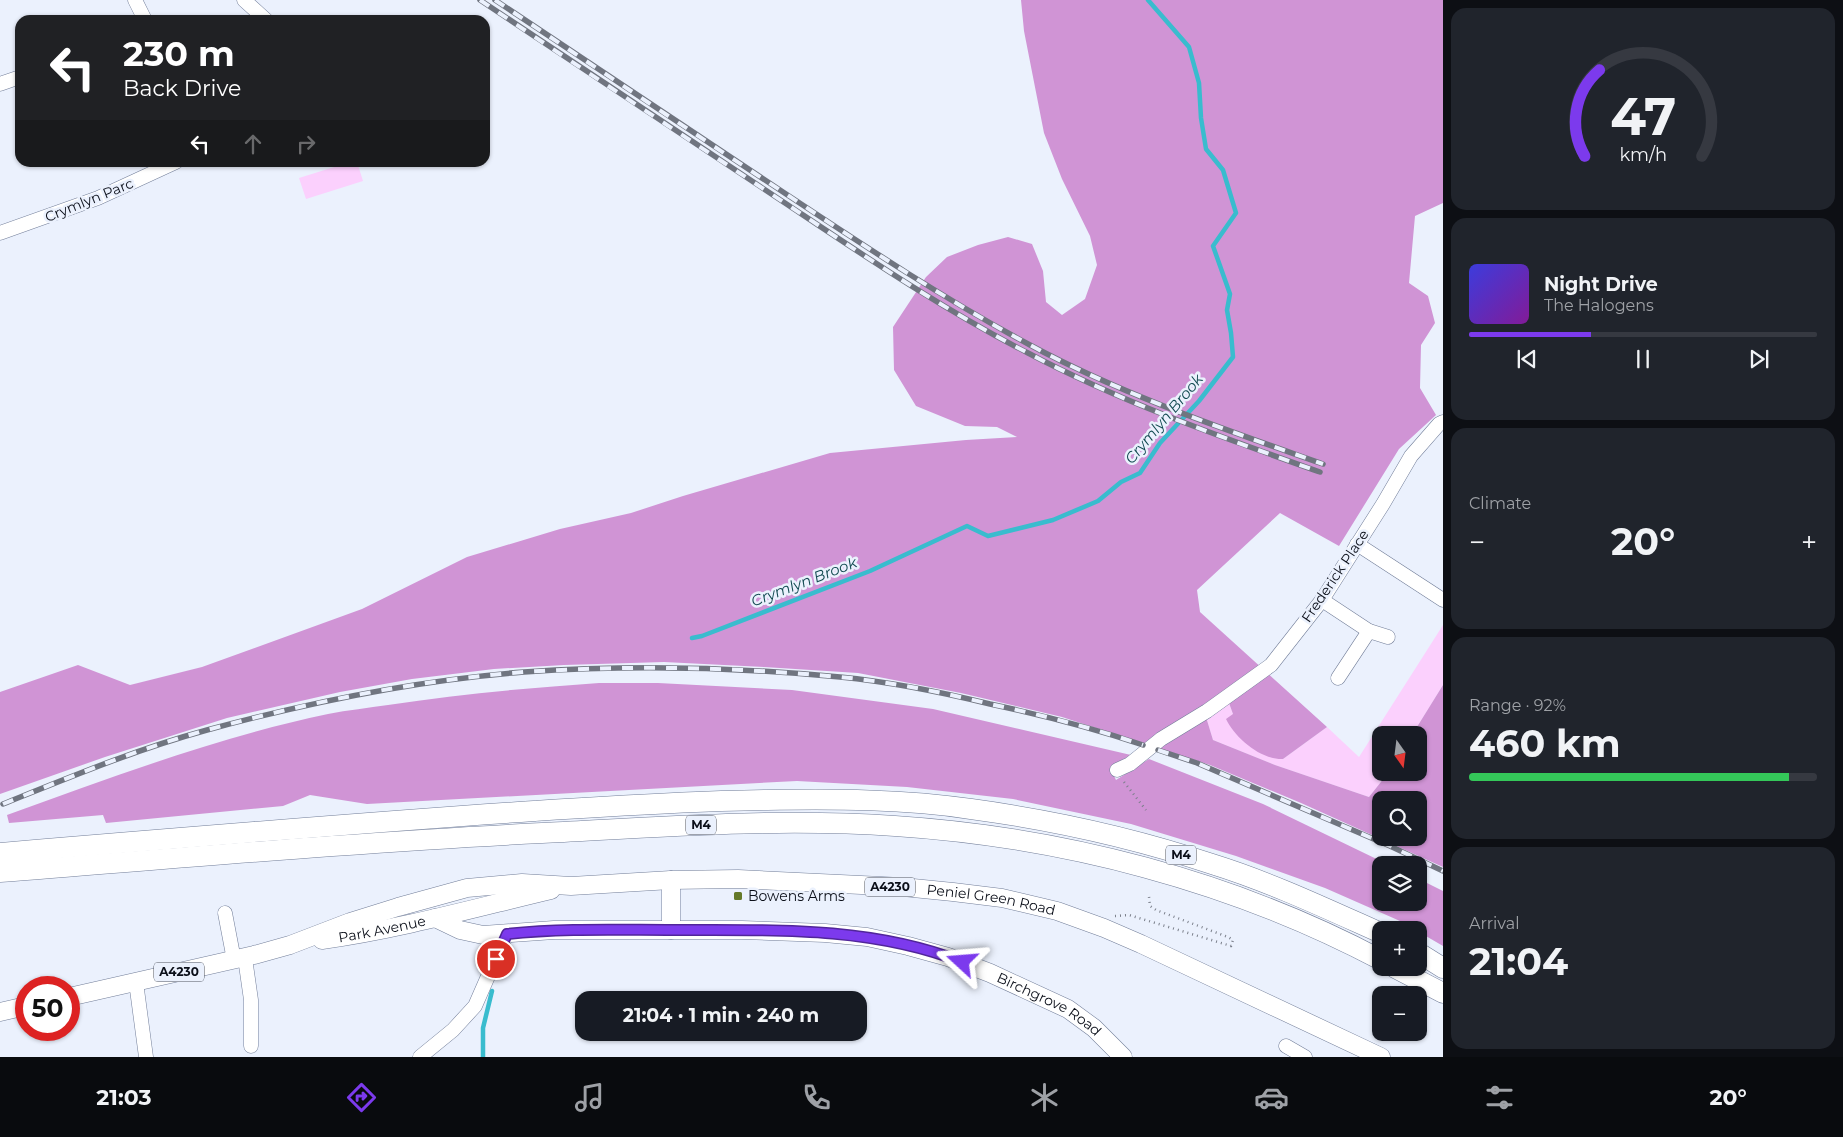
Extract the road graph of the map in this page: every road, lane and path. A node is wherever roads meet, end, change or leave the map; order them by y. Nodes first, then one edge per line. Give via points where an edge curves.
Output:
1 (135, 0) edge
2 (244, 0) edge
3 (142, 15) edge
4 (260, 15) edge
5 (15, 80) edge
6 (0, 84) edge
7 (165, 167) edge
8 (0, 233) edge
9 (1443, 422) edge
10 (1357, 544) junction
11 (1322, 600) junction
12 (1443, 600) edge
13 (1369, 631) junction
14 (1388, 637) dead end
15 (1338, 678) dead end
16 (1117, 770) joint
17 (1146, 810) dead end
18 (0, 852) edge
19 (0, 872) edge
20 (671, 880) junction
21 (571, 886) junction
22 (439, 896) junction
23 (475, 910) junction
24 (225, 913) dead end
25 (435, 918) junction
26 (1372, 929) edge
27 (671, 930) junction
28 (507, 934) junction
29 (290, 945) junction
30 (1427, 953) edge
31 (1372, 956) edge
32 (1427, 958) edge
33 (239, 959) junction
34 (1443, 960) edge
35 (1443, 968) edge
36 (1410, 976) edge
37 (136, 982) junction
38 (1443, 993) edge
39 (80, 995) edge
40 (15, 1009) edge
41 (0, 1012) edge
42 (251, 1046) dead end
43 (1286, 1046) dead end
44 (146, 1057) edge
45 (420, 1057) edge
46 (1123, 1057) edge
47 (1305, 1057) edge
48 (1380, 1057) edge

1 - 3 street
2 - 4 street
5 - 6 street
7 - 8 street, Crymlyn Parc via 98,198
9 - 10 street, Frederick Place via 1411,456
10 - 11 street, Frederick Place
10 - 12 street
11 - 13 street
11 - 16 street, Frederick Place via 1271,665
13 - 14 street
13 - 15 street
16 - 17 path
18 - 26 highway, M4 via 643,804 811,799 894,802 970,808 1128,840 1212,864
19 - 31 highway, M4 via 397,840 732,824 892,826 966,832 1047,844 1121,861 1206,886 1284,915
20 - 21 main road, Peniel Green Road / A4230
20 - 27 main road
20 - 48 main road, Peniel Green Road / A4230 via 738,879 902,888 1002,898 1057,911 1141,944
21 - 22 main road, Peniel Green Road / A4230 via 488,885
21 - 23 main road, Peniel Green Road / A4230
22 - 23 main road via 456,899
22 - 29 main road, Park Avenue / A4230 via 350,922
23 - 25 main road, Park Avenue / A4230
23 - 28 main road via 491,928
24 - 33 street
25 - 28 main road, Birchgrove Road via 470,933
25 - 29 main road, Park Avenue / A4230 via 363,934
27 - 28 main road, Birchgrove Road via 554,930
27 - 46 main road, Birchgrove Road via 825,933 867,937 948,956 1068,1009 1094,1028
28 - 45 street via 475,1006 453,1030
29 - 33 main road, Park Avenue / A4230
30 - 34 highway
32 - 35 highway
33 - 37 main road, Park Avenue / A4230
33 - 42 street via 251,1000
36 - 38 highway
37 - 39 main road, Park Avenue / A4230
37 - 44 street
40 - 41 main road
43 - 47 street

